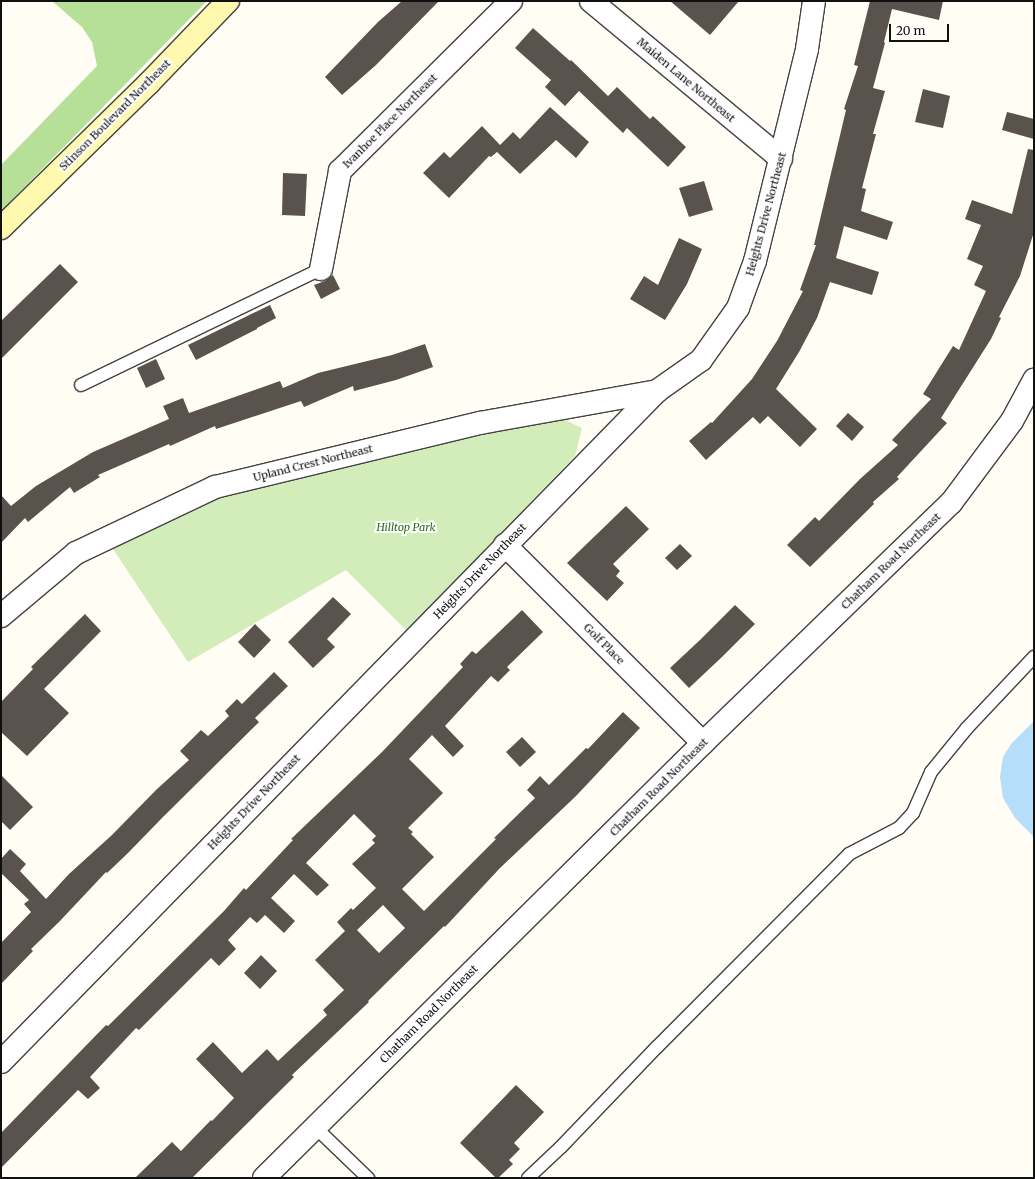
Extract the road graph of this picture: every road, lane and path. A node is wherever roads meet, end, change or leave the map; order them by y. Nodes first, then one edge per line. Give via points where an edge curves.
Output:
1 (228, 1) edge
2 (511, 1) edge
3 (591, 1) edge
4 (814, 1) edge
5 (781, 159) junction
6 (1, 228) edge
7 (322, 269) joint
8 (1034, 380) edge
9 (81, 385) dead end
10 (657, 391) junction
11 (505, 545) junction
12 (1, 616) edge
13 (1034, 657) edge
14 (703, 743) junction
15 (1, 1062) edge
16 (315, 1127) junction
17 (264, 1178) edge
18 (368, 1178) edge
19 (528, 1178) edge

1 - 6 street, Stinson Boulevard Northeast via 149,83
2 - 7 street, Ivanhoe Place Northeast via 340,171
3 - 5 street, Maiden Lane Northeast
4 - 5 street, Heights Drive Northeast via 807,49
5 - 10 street, Heights Drive Northeast via 755,261 738,308 701,360
7 - 9 lane
8 - 14 street, Chatham Road Northeast via 1012,421 951,503
10 - 11 street, Heights Drive Northeast
10 - 12 street, Upland Crest Northeast via 480,423 215,487 76,553
11 - 14 street, Golf Place
11 - 15 street, Heights Drive Northeast
13 - 19 lane via 967,728 931,772 913,813 899,828 849,854
14 - 16 street, Chatham Road Northeast
16 - 17 street, Chatham Road Northeast
16 - 18 lane

